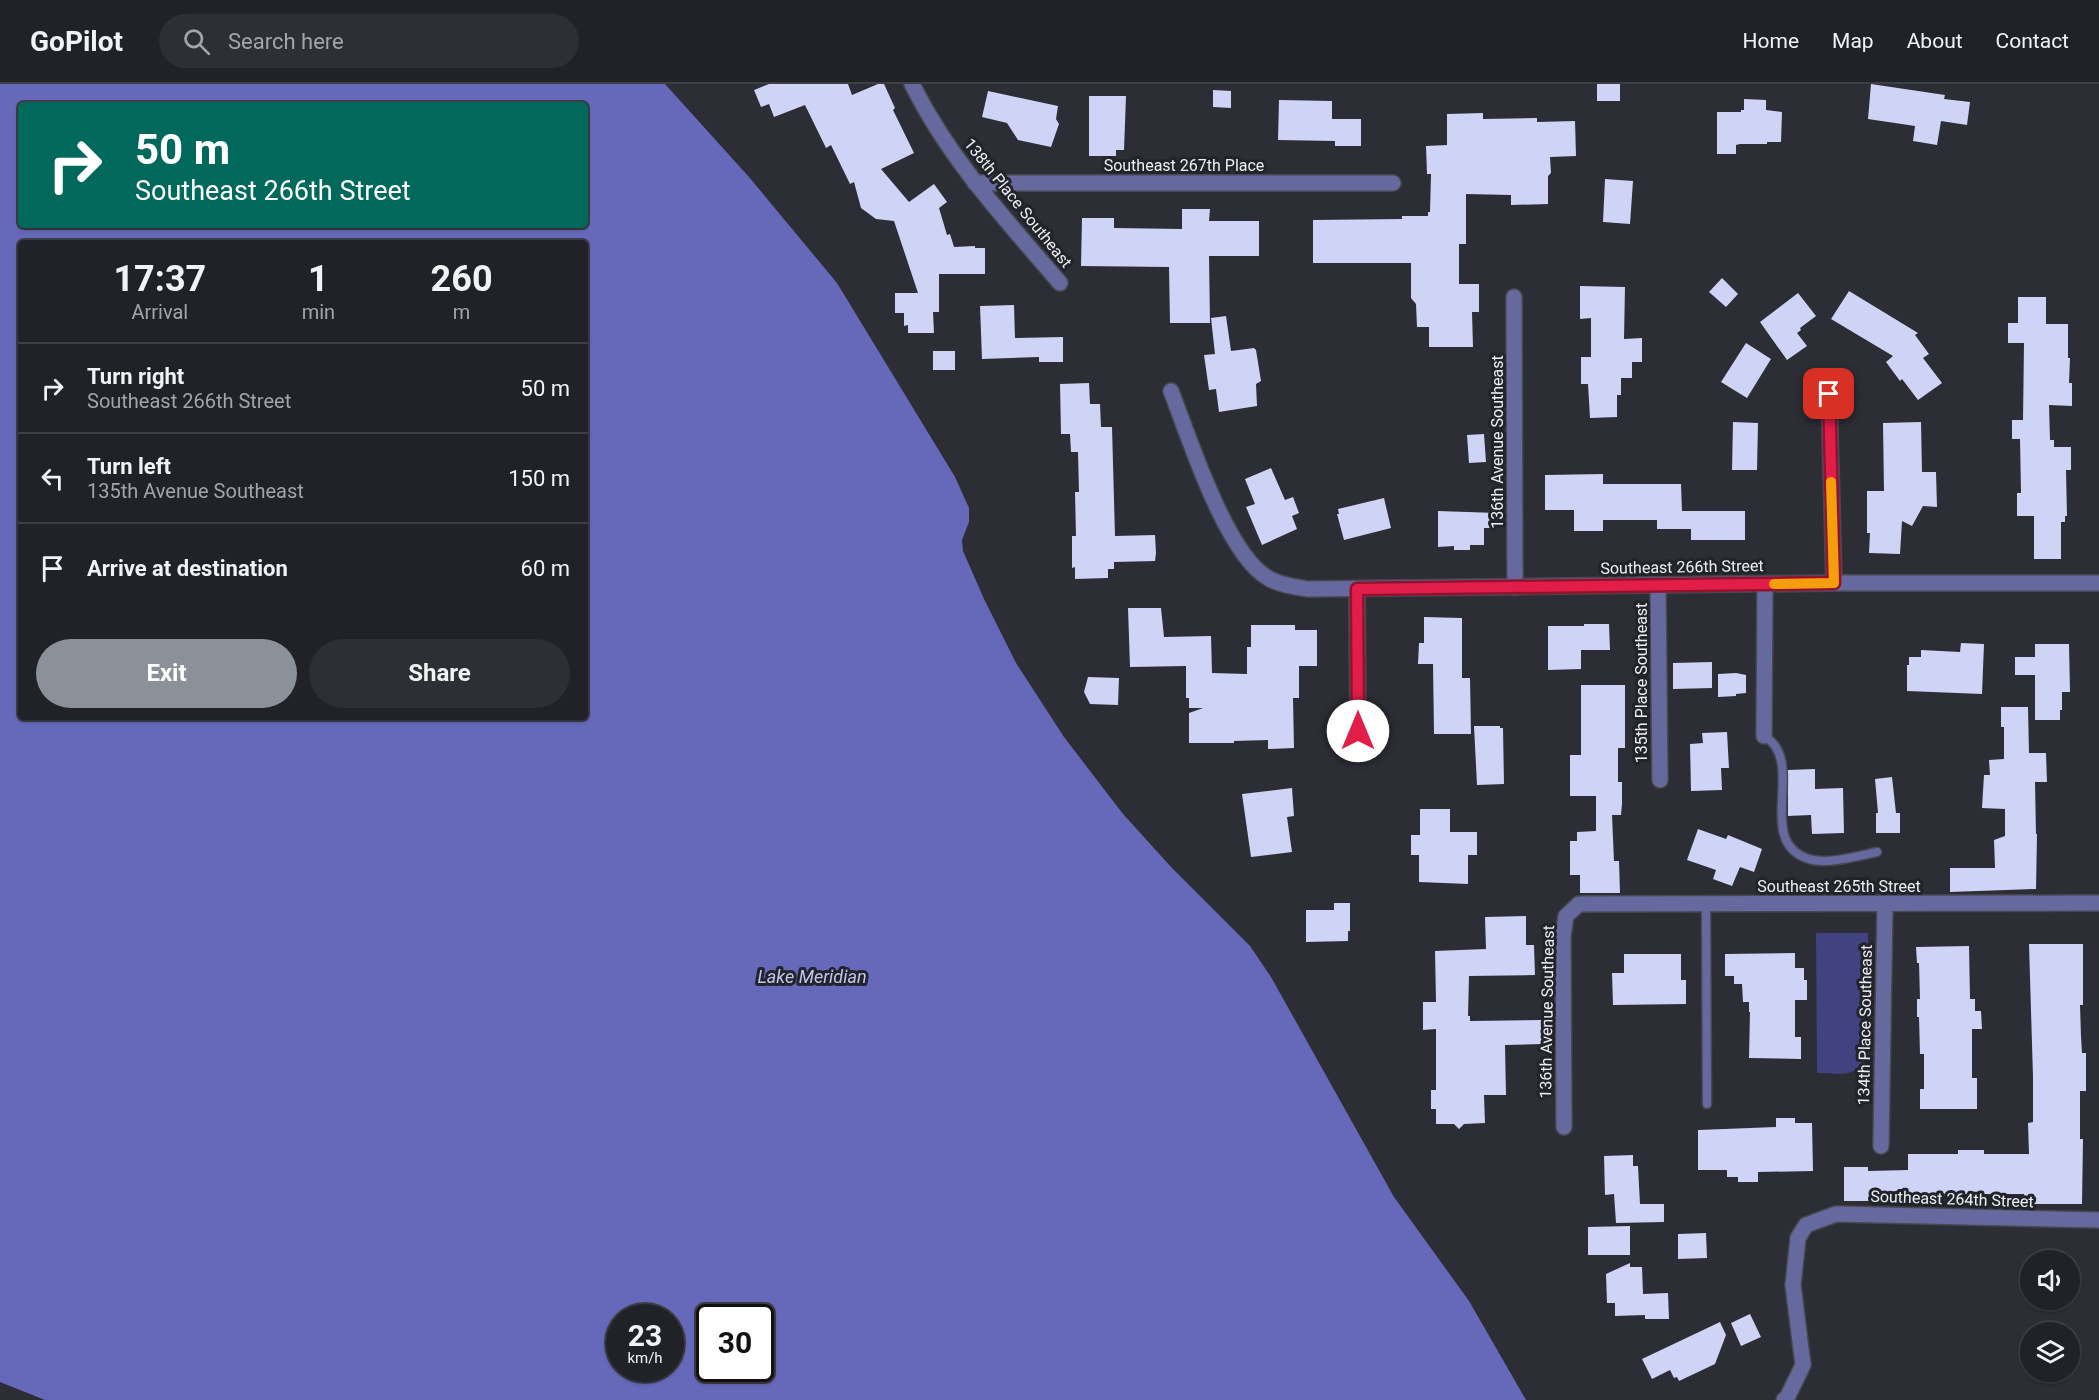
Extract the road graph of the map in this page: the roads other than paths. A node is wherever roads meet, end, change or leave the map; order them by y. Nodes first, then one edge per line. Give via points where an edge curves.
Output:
1 (912, 84) edge
2 (975, 183) junction
3 (1393, 183) dead end
4 (1060, 283) dead end
5 (1515, 297) dead end
6 (1171, 391) dead end
7 (1829, 394) dead end
8 (1834, 583) junction
9 (2099, 583) edge
10 (1765, 584) junction
11 (1658, 586) junction
12 (1515, 587) junction
13 (1357, 589) junction
14 (1358, 731) dead end
15 (1764, 736) joint
16 (1660, 780) dead end
17 (1877, 852) dead end
18 (2099, 903) edge
19 (1579, 904) joint
20 (1885, 904) junction
21 (1706, 905) junction
22 (1707, 1104) dead end
23 (1564, 1127) dead end
24 (1881, 1146) dead end
25 (2099, 1220) edge
26 (1784, 1400) edge

1 - 2 street, 138th Place Southeast
2 - 3 street, Southeast 267th Place
2 - 4 street, 138th Place Southeast
5 - 12 street, 136th Avenue Southeast
6 - 13 street, Southeast 266th Street via 1217,506 1248,560 1267,578 1285,585
7 - 8 street
8 - 9 street, Southeast 266th Street
8 - 10 street, Southeast 266th Street
10 - 11 street, Southeast 266th Street
10 - 15 street
11 - 12 street, Southeast 266th Street
11 - 16 street, 135th Place Southeast
12 - 13 street, Southeast 266th Street
13 - 14 street
15 - 17 lane via 1778,750 1782,765 1784,830 1786,842 1794,852 1810,860 1838,860
18 - 20 street, Southeast 265th Street
19 - 21 street, Southeast 265th Street
19 - 23 street, 136th Avenue Southeast via 1566,916 1563,936
20 - 21 street, Southeast 265th Street
20 - 24 street, 134th Place Southeast
21 - 22 lane
25 - 26 street, Southeast 264th Street via 1836,1214 1806,1225 1798,1238 1793,1285 1803,1365

